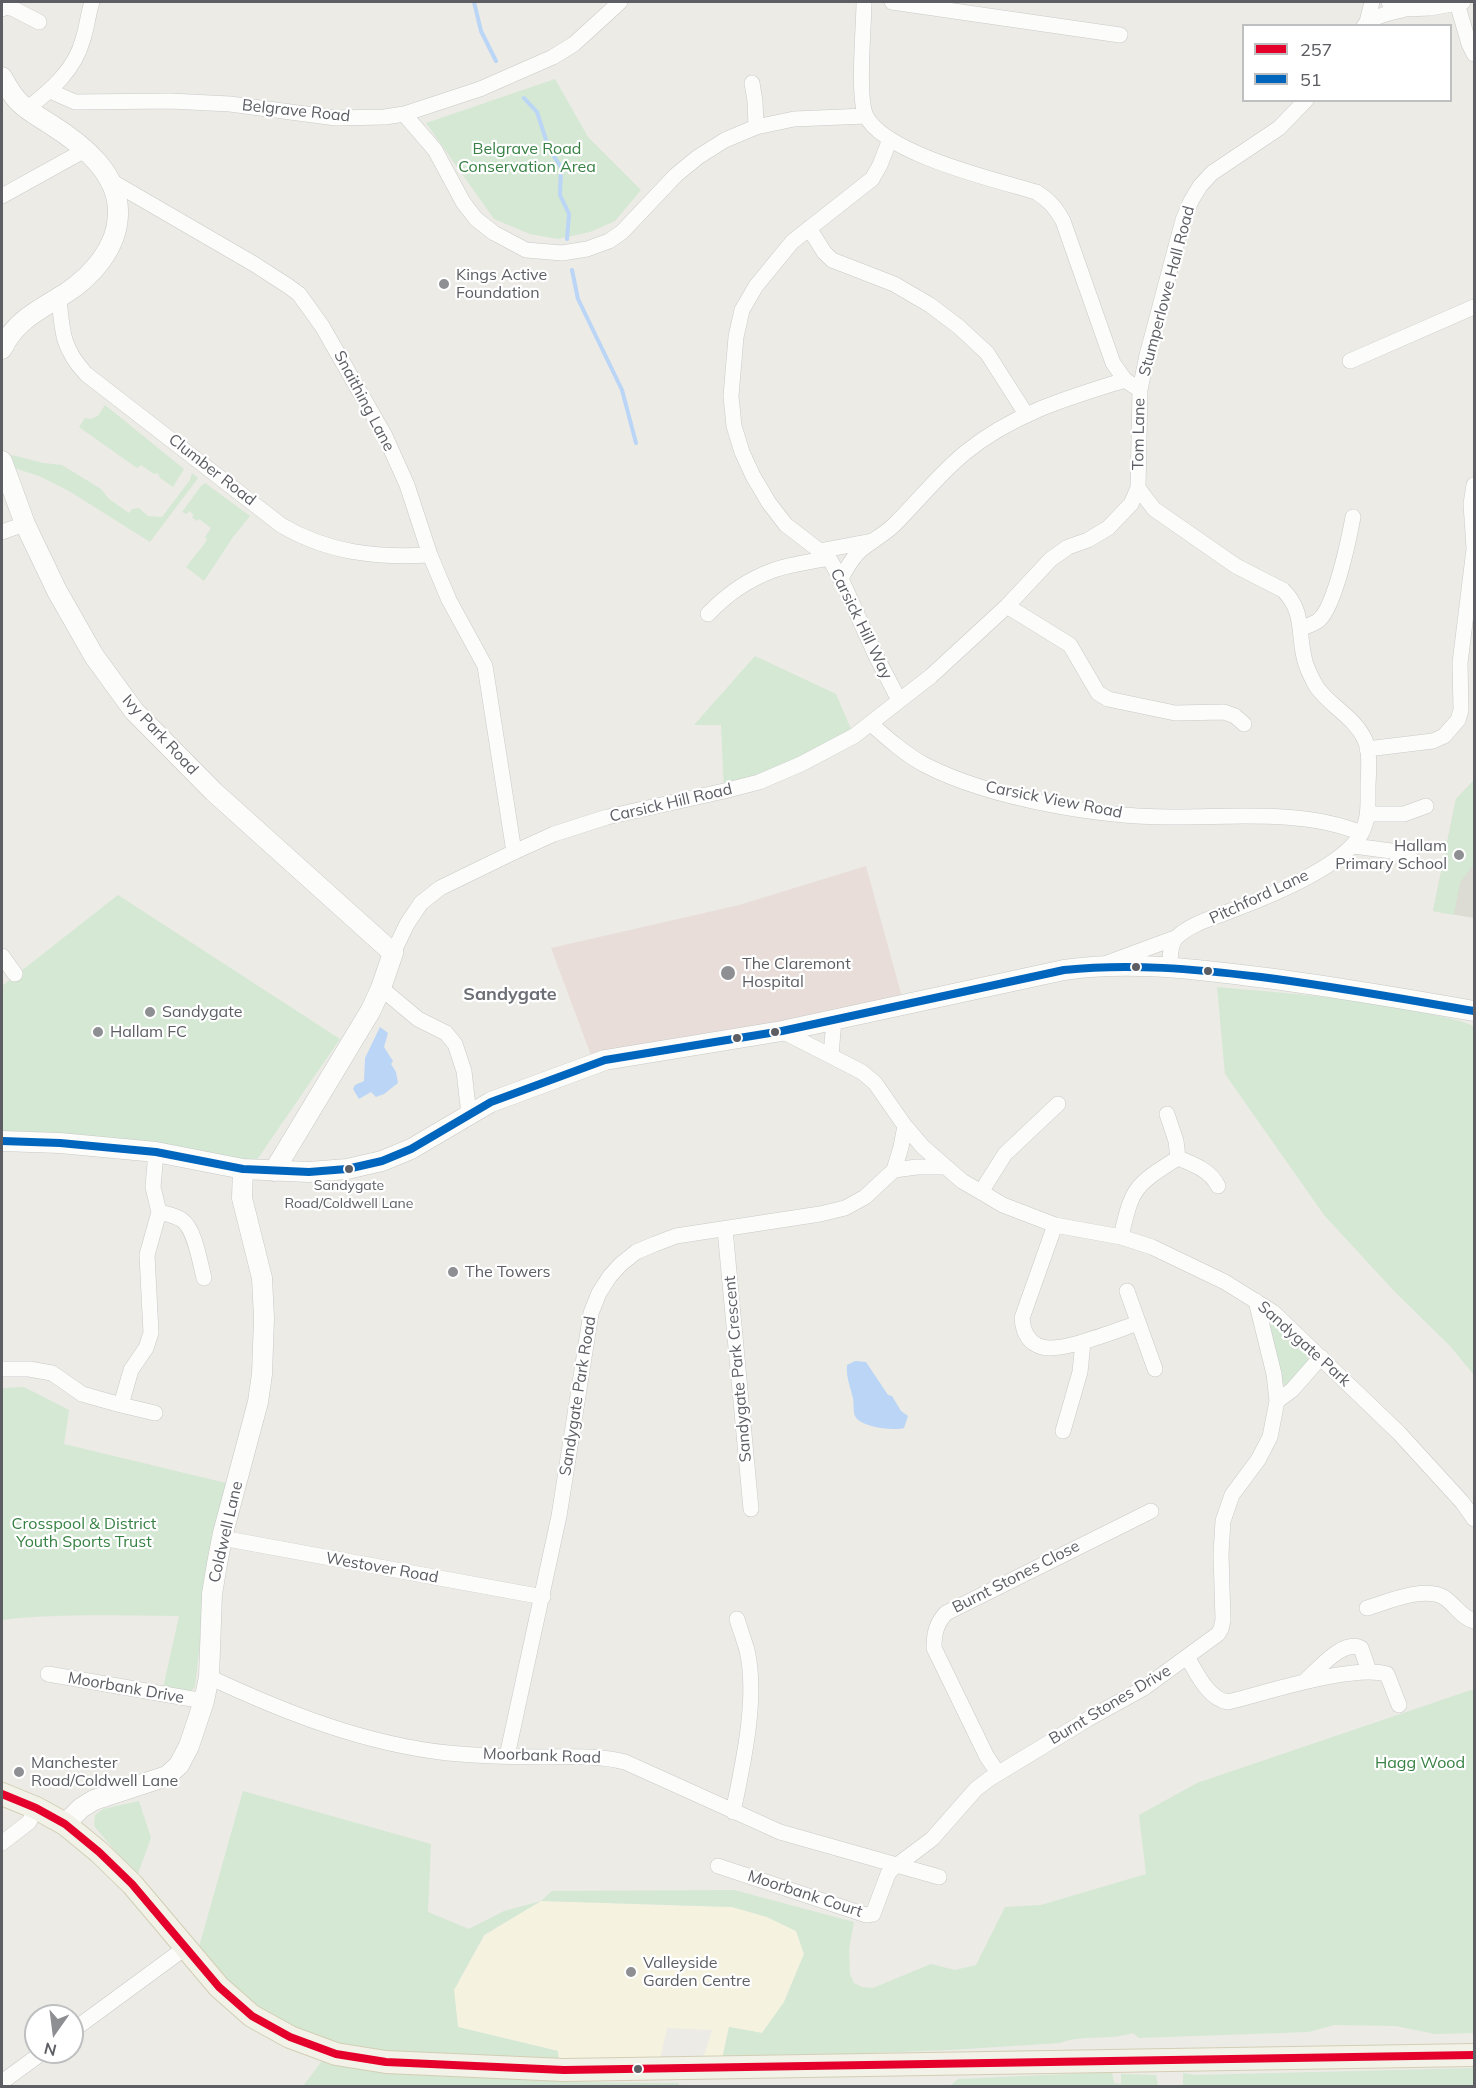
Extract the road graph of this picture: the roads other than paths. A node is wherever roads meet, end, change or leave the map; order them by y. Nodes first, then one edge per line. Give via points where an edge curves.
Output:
1 (92, 2) edge
2 (620, 2) edge
3 (864, 2) edge
4 (892, 2) edge
5 (1371, 2) edge
6 (1389, 2) edge
7 (1460, 2) edge
8 (2, 9) edge
9 (1405, 9) junction
10 (39, 22) dead end
11 (1366, 24) edge
12 (1120, 35) dead end
13 (1474, 54) edge
14 (752, 83) dead end
15 (4, 89) edge
16 (50, 91) junction
17 (1304, 102) edge
18 (27, 109) junction
19 (404, 114) junction
20 (866, 116) junction
21 (756, 127) junction
22 (890, 139) junction
23 (85, 150) junction
24 (111, 181) junction
25 (2, 196) edge
26 (809, 228) junction
27 (58, 297) junction
28 (1474, 307) edge
29 (2, 349) edge
30 (1350, 361) dead end
31 (1125, 380) junction
32 (1140, 390) junction
33 (1026, 414) junction
34 (2, 460) edge
35 (1474, 485) edge
36 (1138, 488) junction
37 (1353, 517) dead end
38 (25, 524) junction
39 (2, 532) edge
40 (874, 540) junction
41 (1474, 549) edge
42 (430, 555) junction
43 (824, 555) junction
44 (841, 578) junction
45 (1006, 606) junction
46 (708, 614) dead end
47 (1470, 619) edge
48 (1302, 628) junction
49 (899, 700) junction
50 (871, 724) junction
51 (1244, 724) dead end
52 (1367, 749) junction
53 (1426, 806) dead end
54 (1368, 814) junction
55 (1357, 839) junction
56 (514, 852) junction
57 (1410, 857) dead end
58 (1175, 938) junction
59 (393, 953) junction
60 (2, 956) edge
61 (1098, 966) junction
62 (1170, 967) junction
63 (15, 974) dead end
64 (381, 988) junction
65 (1474, 1011) edge
66 (834, 1020) junction
67 (782, 1031) junction
68 (831, 1055) junction
69 (1058, 1104) dead end
70 (1167, 1113) dead end
71 (469, 1115) junction
72 (905, 1126) junction
73 (2, 1141) edge
74 (156, 1152) junction
75 (1178, 1158) junction
76 (944, 1167) junction
77 (243, 1169) junction
78 (894, 1170) junction
79 (274, 1171) junction
80 (1218, 1186) dead end
81 (981, 1192) junction
82 (159, 1212) junction
83 (1055, 1225) junction
84 (725, 1228) junction
85 (1121, 1237) junction
86 (204, 1278) dead end
87 (1127, 1291) dead end
88 (1256, 1301) junction
89 (1138, 1323) junction
90 (1083, 1342) junction
91 (1321, 1357) junction
92 (2, 1369) edge
93 (1155, 1369) dead end
94 (1277, 1401) junction
95 (121, 1405) junction
96 (155, 1413) dead end
97 (1063, 1431) dead end
98 (751, 1509) dead end
99 (1151, 1511) dead end
100 (1474, 1518) edge
101 (222, 1538) junction
102 (543, 1597) junction
103 (1367, 1608) dead end
104 (737, 1619) dead end
105 (1474, 1621) edge
106 (1187, 1657) junction
107 (1369, 1671) junction
108 (48, 1674) dead end
109 (208, 1677) junction
110 (1302, 1683) junction
111 (204, 1701) junction
112 (1399, 1705) dead end
113 (507, 1756) junction
114 (998, 1773) junction
115 (2, 1794) edge
116 (36, 1808) junction
117 (733, 1812) junction
118 (65, 1824) junction
119 (2, 1843) edge
120 (897, 1865) junction
121 (718, 1866) dead end
122 (939, 1877) dead end
123 (185, 1948) junction
124 (84, 2022) edge
125 (1474, 2055) edge
126 (27, 2064) edge
127 (2, 2082) edge

1 - 16 street via 75,59
2 - 19 street, Belgrave Road via 583,37 553,57 480,89
3 - 20 street via 862,97
4 - 12 street
5 - 11 street
6 - 9 street
7 - 9 street
7 - 13 street
8 - 10 street via 14,9
9 - 11 street
14 - 21 street
15 - 18 street, Snaithing Lane
16 - 18 street
16 - 19 street, Belgrave Road via 75,102 230,104 336,118
17 - 32 street, Stumperlowe Hall Road via 1279,128 1212,173 1191,201
18 - 23 street, Snaithing Lane
19 - 21 street via 435,150 476,219 526,250 562,254 609,241 698,157
20 - 21 street via 794,118
20 - 22 street, Tom Lane
22 - 26 street via 872,179
22 - 31 street, Tom Lane via 948,165 1036,192 1047,199 1063,221 1113,363
23 - 24 street, Snaithing Lane
23 - 25 street
24 - 27 street via 118,216 112,241 90,273
24 - 42 street, Snaithing Lane via 299,294 322,326 385,436 407,485
26 - 33 street via 832,260 894,284 930,304 959,327 987,353
26 - 43 street via 774,261 742,310 731,396 734,426 753,476 786,525
27 - 29 street via 12,330
27 - 42 street, Clumber Road via 65,345 86,374 281,525 348,552
28 - 30 street
31 - 32 street, Tom Lane
31 - 33 street
32 - 36 street, Tom Lane
33 - 40 street via 967,451
34 - 38 street, Ivy Park Road
35 - 41 street
36 - 45 street, Carsick Hill Road via 1131,504 1108,528 1051,558
36 - 48 street, Tom Lane via 1154,509 1236,566 1283,590 1293,602
37 - 48 street via 1326,611 1320,619
38 - 39 street
38 - 59 street, Ivy Park Road via 93,656 134,711 214,792
40 - 43 street
40 - 44 street via 851,560
41 - 47 street
42 - 56 street, Snaithing Lane via 485,666
43 - 44 street, Carsick Hill Way
43 - 46 street via 759,576
44 - 49 street, Carsick Hill Way
45 - 49 street, Carsick Hill Road
45 - 51 street via 1070,645 1098,693 1108,699 1175,713 1224,712
47 - 52 street via 1460,663 1461,710 1451,730 1433,741
48 - 52 street, Tom Lane via 1304,656 1318,690 1359,729
49 - 50 street, Carsick Hill Road
50 - 55 street, Carsick View Road via 925,765 970,783 1040,801 1142,816 1289,818 1327,824
50 - 56 street, Carsick Hill Road via 829,750 759,782 607,817
52 - 54 street, Tom Lane
53 - 54 street via 1404,814
54 - 55 street, Tom Lane
55 - 57 street, Carsick View Road
55 - 58 street, Pitchford Lane via 1336,860 1263,899 1188,928
56 - 59 street, Carsick Hill Road via 440,888 421,903
58 - 61 street, Pitchford Lane
58 - 62 street
59 - 64 street, Carsick Hill Road
60 - 63 street
61 - 62 street
61 - 66 street
62 - 65 street via 1314,983
64 - 71 street via 418,1019 446,1033 455,1044 464,1071
64 - 79 street, Carsick Hill Road
66 - 67 street
66 - 68 street
67 - 68 street, Sandygate Park
67 - 71 street via 605,1060 501,1098
68 - 72 street, Sandygate Park via 875,1083
69 - 81 street via 1005,1154
70 - 75 street
71 - 79 street via 382,1161 328,1171
72 - 76 street, Sandygate Park
72 - 78 street
73 - 74 street
74 - 77 street
74 - 82 street via 153,1187
75 - 80 street via 1206,1171
75 - 85 street via 1140,1184 1131,1196
76 - 78 street
76 - 81 street, Sandygate Park
77 - 79 street
77 - 101 street, Coldwell Lane via 242,1198 262,1278 262,1374
78 - 84 street, Sandygate Park Road via 865,1197 845,1208
81 - 83 street, Sandygate Park
82 - 86 street via 184,1220
82 - 95 street via 147,1255 151,1333 131,1370
83 - 85 street, Sandygate Park
83 - 90 street via 1022,1318 1023,1326 1028,1339 1041,1347 1051,1349
84 - 98 street, Sandygate Park Crescent
84 - 102 street, Sandygate Park Road via 676,1236 636,1252 598,1293 591,1312
85 - 88 street, Sandygate Park via 1188,1263
87 - 89 street
88 - 91 street, Sandygate Park
88 - 94 street, Burnt Stones Drive
89 - 90 street
89 - 93 street
90 - 97 street via 1080,1372
91 - 94 street
91 - 100 street, Sandygate Park via 1399,1433
92 - 95 street via 52,1373 82,1394
94 - 106 street, Burnt Stones Drive via 1270,1437 1232,1495 1223,1521 1221,1629
95 - 96 street
99 - 114 street, Burnt Stones Close via 946,1612 939,1620 934,1648
101 - 102 street, Westover Road
101 - 109 street, Coldwell Lane via 212,1594
102 - 113 street, Sandygate Park Road
103 - 105 street via 1436,1593
104 - 117 street via 750,1679 743,1763
106 - 110 street via 1213,1696 1221,1701
106 - 114 street, Burnt Stones Drive via 1144,1688
107 - 110 street
107 - 110 street via 1361,1648 1349,1645
107 - 112 street via 1387,1674
108 - 111 street, Moorbank Drive
109 - 111 street, Coldwell Lane
109 - 113 street, Moorbank Road via 279,1709 372,1738 429,1750
111 - 118 street, Coldwell Lane via 189,1746 179,1765 167,1776 94,1800
113 - 117 street, Moorbank Road via 607,1757
114 - 120 street, Burnt Stones Drive via 976,1789 932,1839
115 - 116 main road
116 - 118 main road
116 - 119 street via 29,1822
117 - 120 street, Moorbank Road via 789,1834
118 - 123 main road via 132,1884
120 - 121 street, Moorbank Court via 888,1874 873,1914 866,1915
120 - 122 street, Moorbank Road
123 - 124 street
123 - 125 main road via 219,1987 252,2016 290,2037 336,2054 386,2062 646,2070
126 - 127 street

